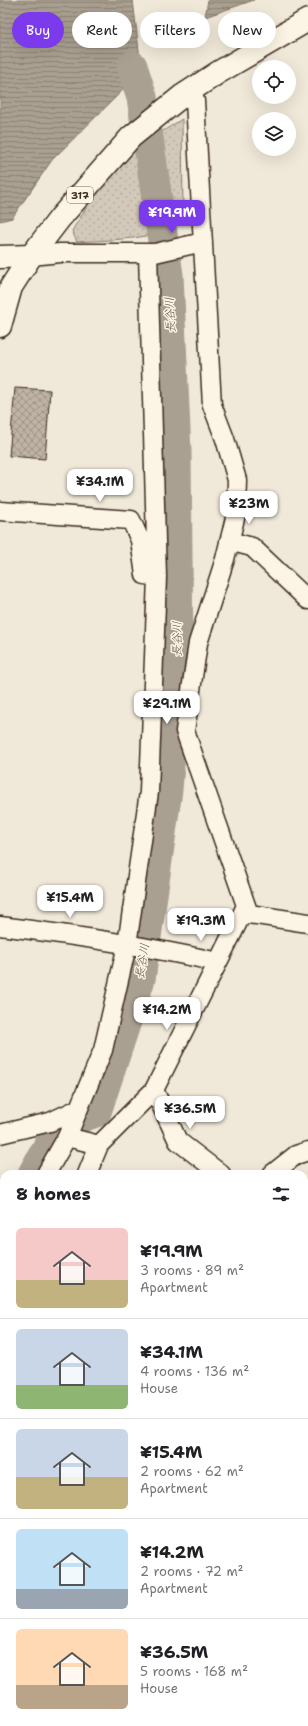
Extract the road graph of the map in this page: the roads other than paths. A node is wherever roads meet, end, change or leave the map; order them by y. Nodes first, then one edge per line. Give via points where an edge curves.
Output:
1 (308, 20) edge
2 (187, 93) junction
3 (199, 242) junction
4 (152, 253) junction
5 (32, 256) junction
6 (0, 257) edge
7 (0, 326) edge
8 (0, 511) edge
9 (229, 541) junction
10 (157, 577) junction
11 (308, 600) edge
12 (246, 906) junction
13 (308, 924) edge
14 (0, 926) edge
15 (131, 945) junction
16 (218, 962) junction
17 (154, 1090) junction
18 (78, 1109) junction
19 (0, 1134) edge
20 (67, 1137) junction
21 (99, 1144) junction
22 (308, 1151) edge
23 (48, 1170) edge
24 (89, 1170) edge
25 (217, 1170) edge
26 (277, 1170) edge

1 - 2 main road, 317
2 - 3 street via 195,102
2 - 5 main road, 317 via 131,137 60,218
3 - 4 street
3 - 9 street via 212,405 237,480 236,514
4 - 5 street via 60,253
4 - 10 street
5 - 6 main road
5 - 7 main road, 317 via 11,287
8 - 10 street via 131,520 140,540 145,575
9 - 11 street via 252,547
9 - 12 street via 198,644 185,731
10 - 15 street via 150,792
12 - 13 street via 249,914
12 - 16 street
14 - 15 street
15 - 16 street
15 - 18 street via 103,1050
16 - 17 street
17 - 21 street
17 - 25 street via 178,1141
18 - 19 street via 50,1122
18 - 20 street
20 - 21 street
20 - 23 street
21 - 24 street
22 - 26 street via 296,1155

